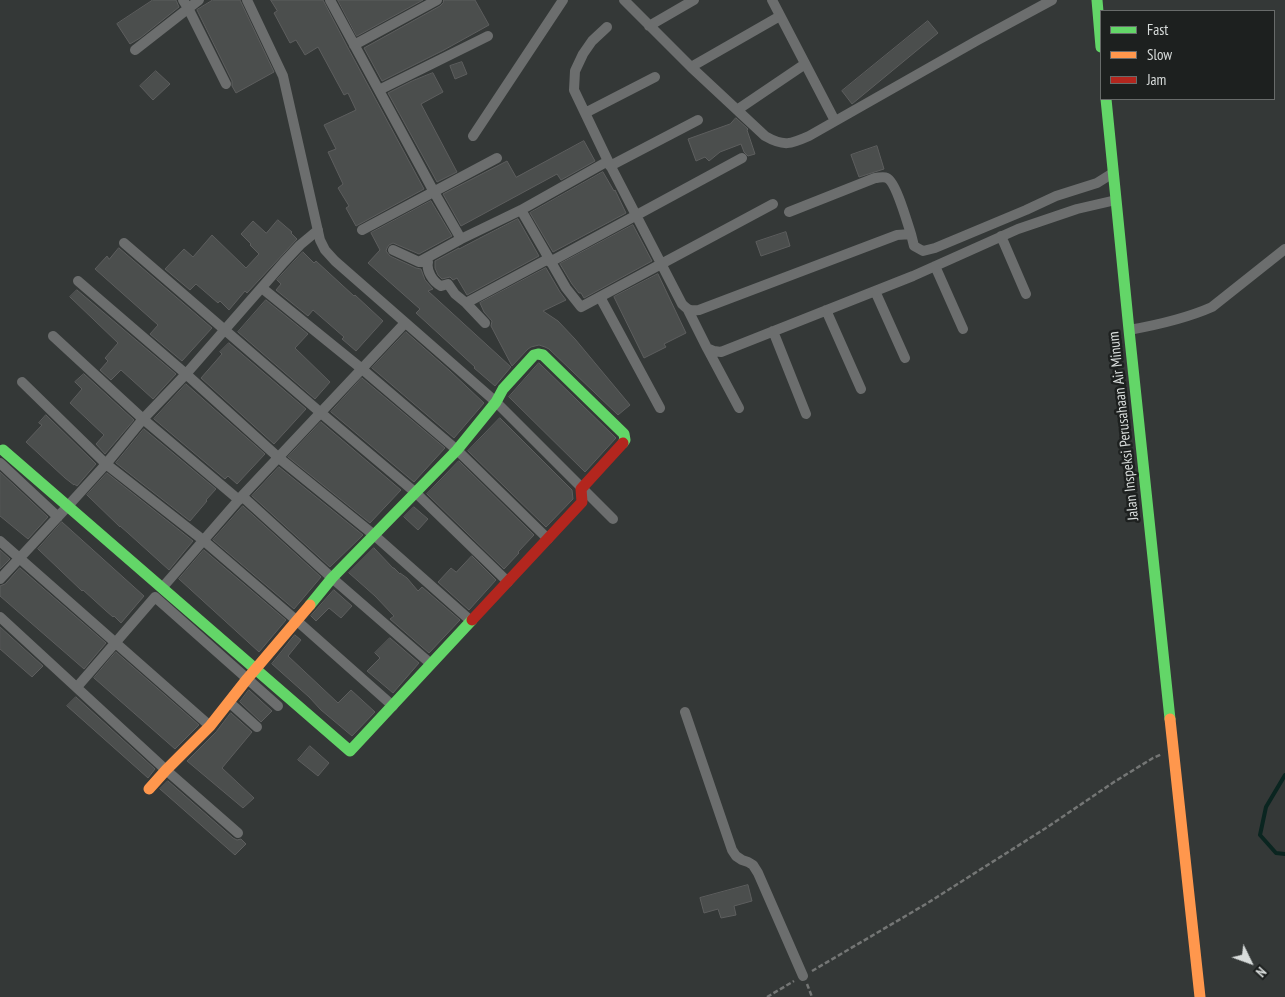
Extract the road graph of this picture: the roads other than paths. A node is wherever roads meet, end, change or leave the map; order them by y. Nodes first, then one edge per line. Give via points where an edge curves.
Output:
1 (199, 0) edge
2 (248, 0) edge
3 (330, 0) edge
4 (437, 0) edge
5 (563, 0) edge
6 (624, 0) edge
7 (694, 0) edge
8 (772, 0) edge
9 (1052, 0) edge
10 (1097, 0) edge
11 (186, 4) edge
12 (780, 16) junction
13 (649, 26) junction
14 (607, 28) dead end
15 (1100, 34) edge
16 (488, 36) dead end
17 (354, 45) junction
18 (135, 50) dead end
19 (805, 64) junction
20 (690, 67) junction
21 (655, 76) dead end
22 (226, 84) dead end
23 (379, 90) junction
24 (1106, 100) edge
25 (737, 110) junction
26 (585, 113) junction
27 (698, 120) dead end
28 (835, 121) junction
29 (473, 136) dead end
30 (497, 158) dead end
31 (742, 158) dead end
32 (609, 163) junction
33 (1114, 173) junction
34 (434, 192) junction
35 (1116, 200) junction
36 (773, 204) dead end
37 (521, 210) junction
38 (789, 212) dead end
39 (636, 215) junction
40 (318, 230) junction
41 (362, 230) dead end
42 (911, 234) junction
43 (1001, 236) junction
44 (461, 239) junction
45 (124, 243) dead end
46 (1285, 249) edge
47 (393, 250) dead end
48 (549, 260) junction
49 (419, 262) junction
50 (662, 264) junction
51 (935, 266) junction
52 (78, 281) dead end
53 (262, 288) junction
54 (875, 291) junction
55 (1026, 294) dead end
56 (600, 297) junction
57 (466, 303) junction
58 (688, 310) junction
59 (826, 310) junction
60 (405, 323) junction
61 (485, 323) dead end
62 (964, 328) dead end
63 (225, 330) junction
64 (1129, 330) junction
65 (773, 331) junction
66 (53, 336) dead end
67 (707, 348) junction
68 (905, 358) dead end
69 (362, 369) junction
70 (186, 374) junction
71 (22, 382) dead end
72 (861, 389) dead end
73 (496, 402) junction
74 (660, 408) dead end
75 (739, 408) dead end
76 (320, 413) junction
77 (806, 414) dead end
78 (143, 419) junction
79 (3, 450) dead end
80 (457, 450) junction
81 (279, 458) junction
82 (0, 463) edge
83 (106, 464) junction
84 (581, 489) junction
85 (416, 493) junction
86 (241, 498) junction
87 (68, 507) junction
88 (58, 517) junction
89 (613, 519) dead end
90 (374, 535) junction
91 (548, 539) junction
92 (0, 540) edge
93 (203, 540) junction
94 (20, 559) junction
95 (332, 578) junction
96 (0, 579) edge
97 (508, 582) junction
98 (162, 588) junction
99 (0, 617) edge
100 (296, 620) junction
101 (471, 621) junction
102 (115, 642) junction
103 (431, 664) junction
104 (256, 669) junction
105 (247, 679) junction
106 (77, 687) junction
107 (229, 702) junction
108 (278, 706) dead end
109 (393, 706) junction
110 (685, 712) dead end
111 (210, 726) junction
112 (257, 726) dead end
113 (166, 770) junction
114 (149, 789) dead end
115 (238, 833) dead end
116 (803, 976) road end
117 (1200, 997) edge

1 - 11 street
2 - 40 street via 283,76
3 - 17 street
4 - 17 street
5 - 29 street
6 - 13 street
7 - 13 street
8 - 12 street
9 - 28 street
10 - 15 street
11 - 18 street
11 - 22 street
12 - 19 street
12 - 20 street
13 - 20 street
14 - 26 street via 592,41 575,71 574,90
16 - 23 street
17 - 23 street
19 - 25 street
19 - 28 street
20 - 25 street
21 - 26 street
23 - 34 street
24 - 33 street, Jalan Inspeksi Perusahaan Air Minum
25 - 28 street via 765,136 785,144 809,136
26 - 32 street
27 - 32 street
30 - 34 street
31 - 39 street
32 - 37 street
32 - 39 street
33 - 35 street, Jalan Inspeksi Perusahaan Air Minum
33 - 42 street via 1097,183 1056,196 935,248 923,251 914,246
34 - 41 street
34 - 44 street
35 - 43 street via 1077,209
35 - 64 street, Jalan Inspeksi Perusahaan Air Minum
36 - 50 street
37 - 44 street
37 - 48 street
38 - 42 street via 875,178 888,178 894,186
39 - 48 street
39 - 50 street
40 - 53 street via 300,245
40 - 60 street via 325,250 335,261
42 - 58 street via 881,240 699,310
43 - 51 street
43 - 55 street
44 - 49 street
45 - 63 street
46 - 64 street via 1212,307 1153,326
47 - 49 street
48 - 56 street via 581,307
48 - 57 street
49 - 57 street via 428,262 435,283 440,286 448,284
50 - 56 street
50 - 58 street
51 - 54 street
51 - 62 street
52 - 70 street
53 - 63 street
53 - 69 street
54 - 59 street
54 - 68 street
56 - 74 street
57 - 61 street
58 - 67 street
59 - 65 street
59 - 72 street
60 - 69 street
60 - 73 street
63 - 70 street
63 - 76 street
64 - 117 street, Jalan Inspeksi Perusahaan Air Minum
65 - 67 street via 721,352
65 - 77 street
66 - 78 street
67 - 75 street
69 - 76 street
69 - 80 street
70 - 78 street
70 - 81 street
71 - 83 street
73 - 80 street
73 - 84 street
73 - 84 street via 530,358 543,355 624,434 622,445
76 - 81 street
76 - 85 street
78 - 83 street
78 - 86 street
79 - 87 street
80 - 85 street
80 - 91 street
81 - 86 street
81 - 90 street
82 - 88 street
83 - 87 street
83 - 93 street
84 - 89 street
84 - 91 street via 582,502
85 - 90 street
85 - 97 street
86 - 93 street
86 - 95 street
87 - 88 street
87 - 98 street
88 - 94 street
90 - 95 street
90 - 101 street
91 - 97 street
92 - 94 street
93 - 98 street
93 - 100 street
94 - 96 street
94 - 102 street
95 - 100 street
95 - 103 street
97 - 101 street
98 - 104 street
99 - 106 street
100 - 104 street
100 - 109 street
101 - 103 street
102 - 105 street via 155,597
102 - 106 street
102 - 111 street
103 - 109 street
104 - 105 street
104 - 109 street via 350,751
105 - 107 street
105 - 108 street
106 - 113 street
107 - 111 street
107 - 112 street
110 - 116 street via 732,850 736,856 753,865 758,873
111 - 113 street
113 - 114 street
113 - 115 street

